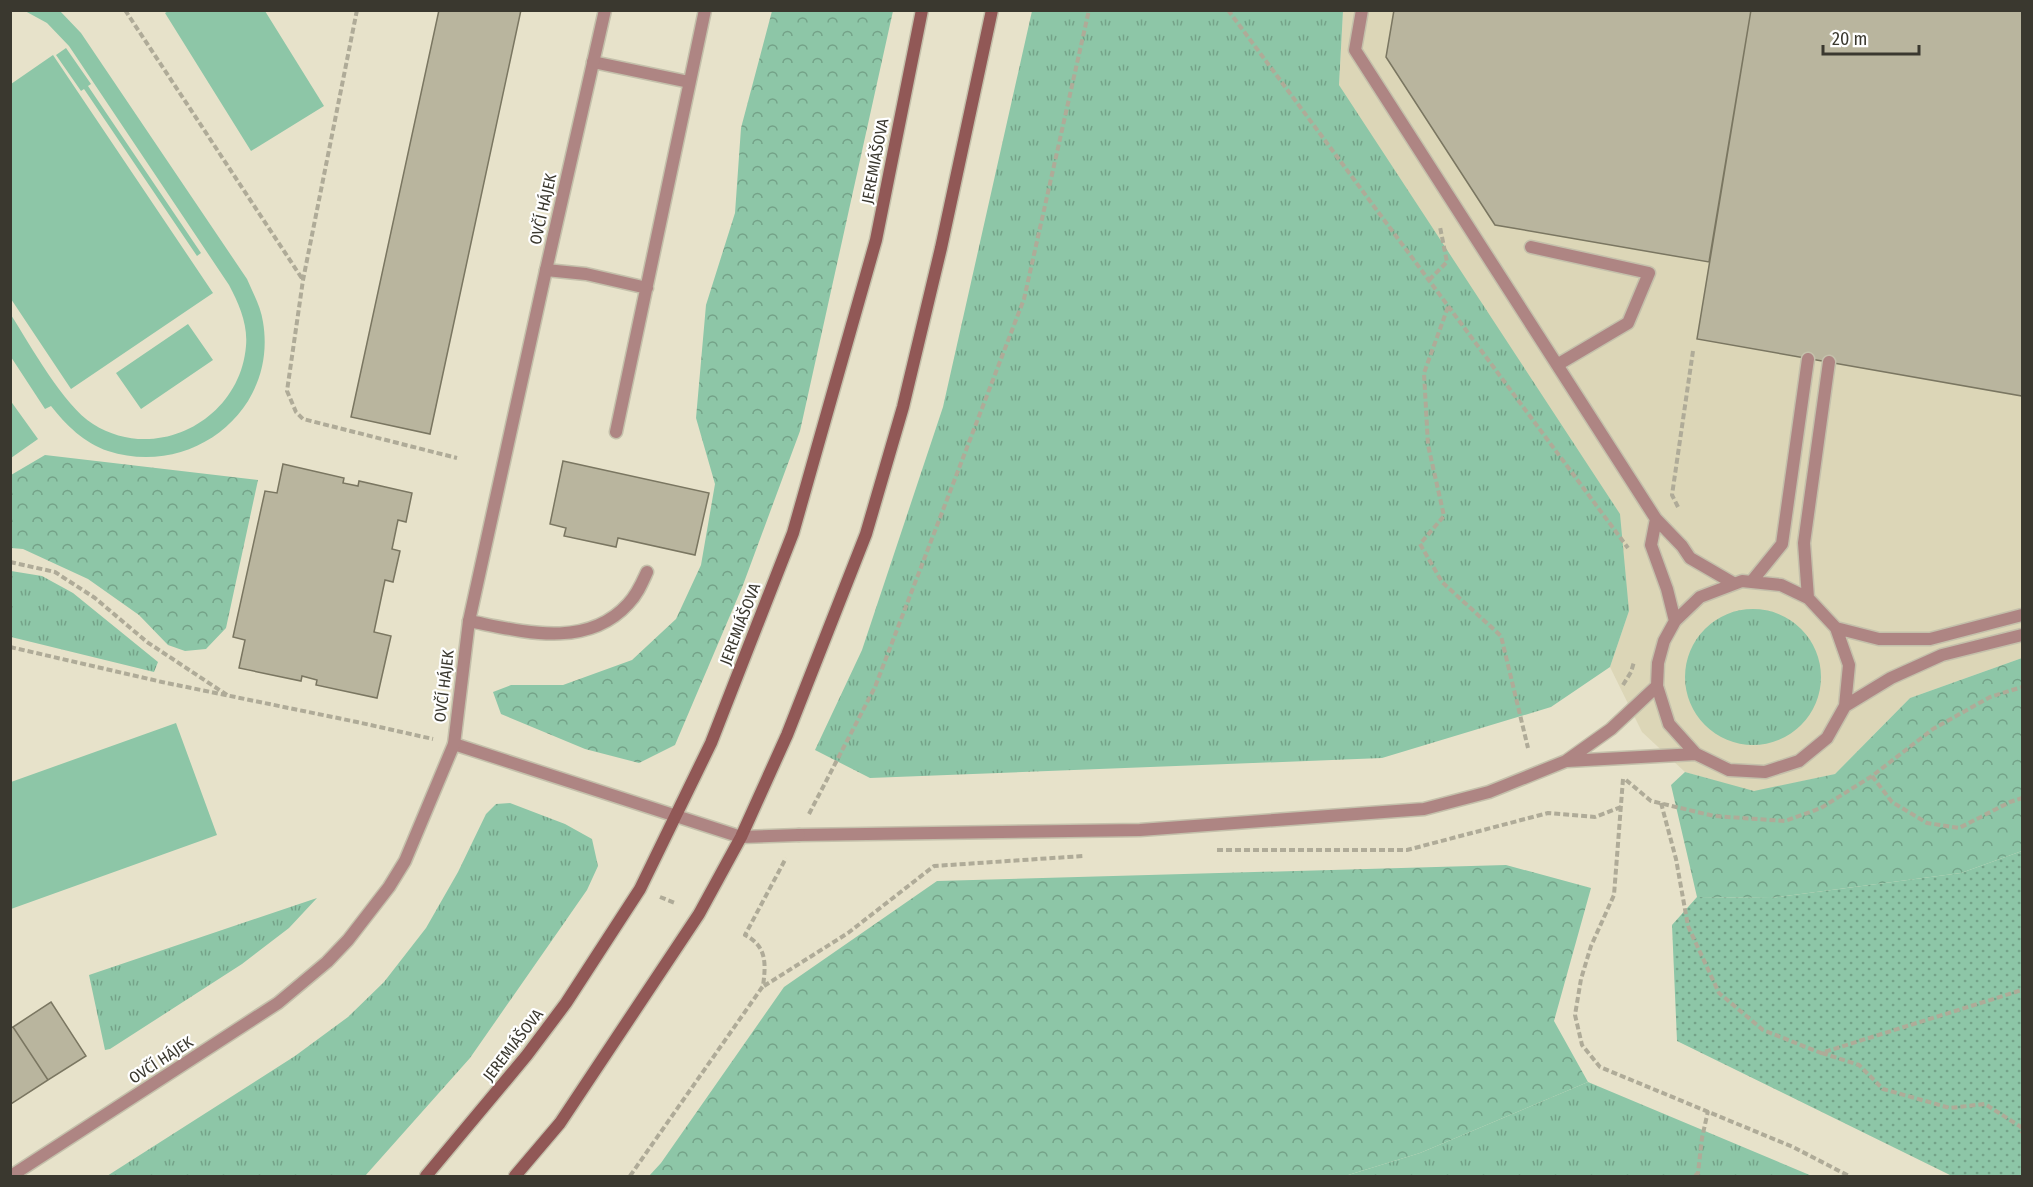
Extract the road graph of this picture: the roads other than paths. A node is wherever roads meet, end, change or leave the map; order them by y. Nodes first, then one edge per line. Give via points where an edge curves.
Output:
1 (605, 10) edge
2 (705, 10) edge
3 (922, 10) edge
4 (992, 10) edge
5 (1362, 10) edge
6 (593, 62) junction
7 (689, 82) junction
8 (1531, 247) dead end
9 (546, 270) junction
10 (647, 288) junction
11 (1808, 358) dead end
12 (1829, 362) dead end
13 (1557, 365) junction
14 (615, 432) dead end
15 (1656, 519) junction
16 (647, 572) dead end
17 (1752, 581) junction
18 (1733, 583) junction
19 (1808, 598) junction
20 (2022, 615) edge
21 (469, 621) junction
22 (1675, 621) junction
23 (1836, 628) junction
24 (2022, 635) edge
25 (1657, 686) junction
26 (1845, 706) junction
27 (454, 744) junction
28 (1696, 754) junction
29 (1566, 761) junction
30 (676, 816) junction
31 (741, 837) junction
32 (11, 1176) edge
33 (426, 1176) edge
34 (515, 1176) edge

1 - 6 street, OVČÍ HÁJEK
2 - 7 street
3 - 30 main road, JEREMIÁŠOVA via 876,240 793,533 711,743
4 - 31 main road via 936,270 903,407 866,534 787,735
5 - 13 street via 1355,50
6 - 7 street
6 - 9 street, OVČÍ HÁJEK
7 - 10 street
8 - 13 street via 1649,273 1628,323
9 - 10 street via 586,274
9 - 21 street, OVČÍ HÁJEK
10 - 14 street
11 - 17 street via 1782,544
12 - 19 street via 1804,543
13 - 15 street
15 - 18 street via 1690,558
15 - 22 street via 1651,545
16 - 21 street via 620,612 582,630 537,634
17 - 18 street
17 - 19 street via 1781,585
18 - 22 street via 1700,597
19 - 23 street
20 - 23 street via 1930,639 1879,639
21 - 27 street, OVČÍ HÁJEK
22 - 25 street via 1664,641
23 - 26 street via 1849,665
24 - 26 street via 1942,655
25 - 28 street via 1670,724
25 - 29 street via 1611,729
26 - 28 street via 1827,738 1799,761 1765,772 1729,770
27 - 30 street
27 - 32 street, OVČÍ HÁJEK via 405,861 369,915 327,962 278,1003
28 - 29 street
29 - 31 street via 1490,792 1424,809 1140,830
30 - 31 street
30 - 33 main road, JEREMIÁŠOVA via 640,889 566,1003
31 - 34 main road via 699,914 560,1123

